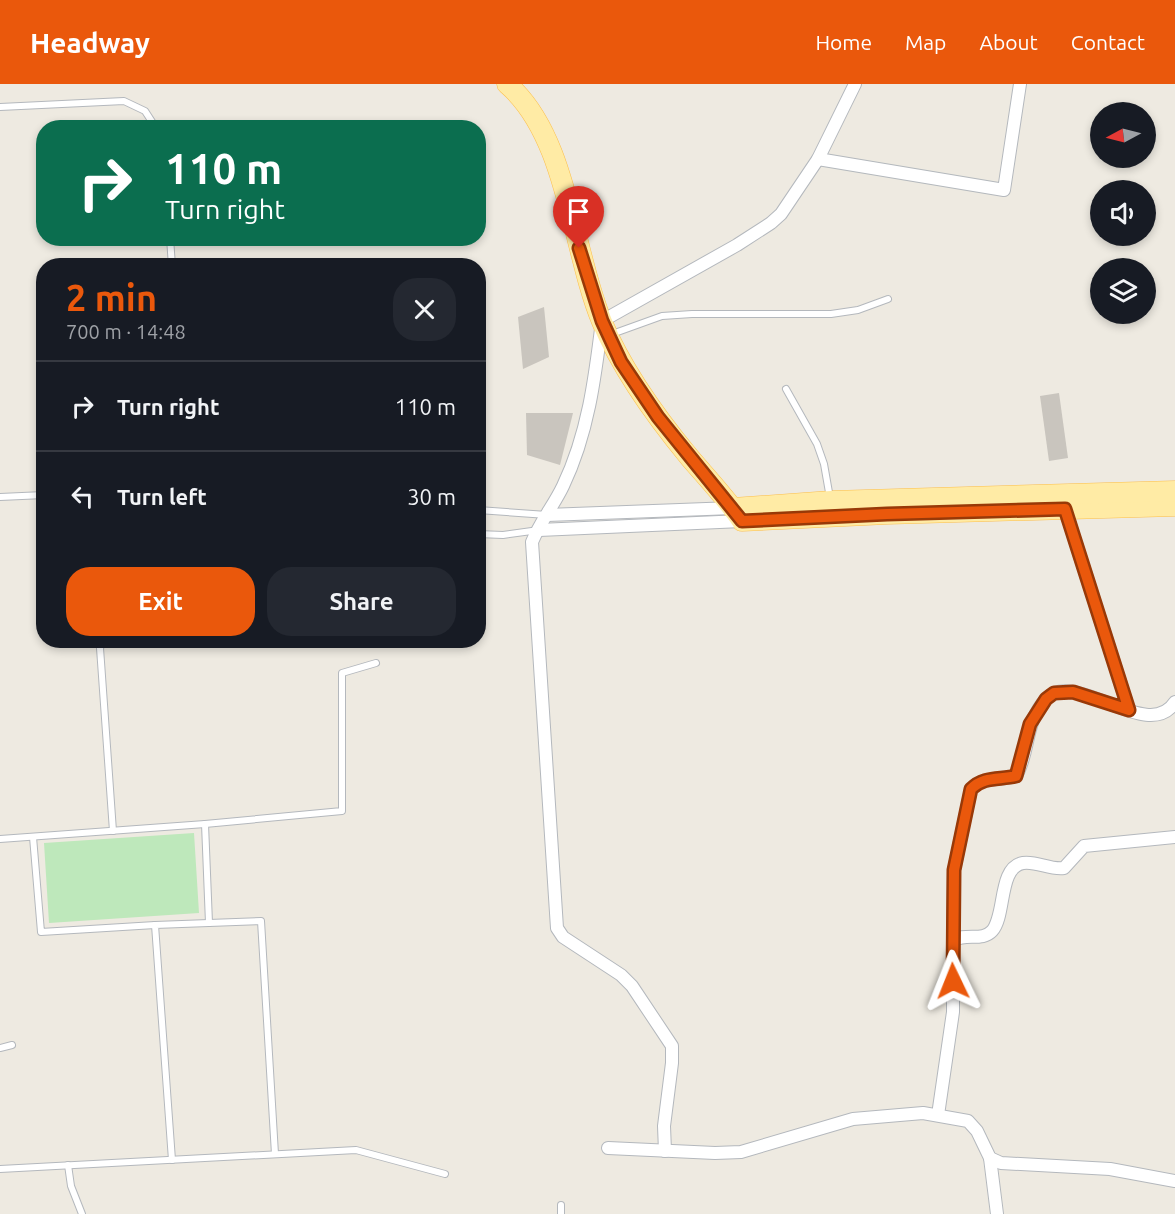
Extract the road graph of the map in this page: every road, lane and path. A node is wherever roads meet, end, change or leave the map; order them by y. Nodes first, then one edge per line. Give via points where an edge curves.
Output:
1 (507, 84) edge
2 (855, 84) edge
3 (1020, 84) edge
4 (0, 107) edge
5 (151, 120) edge
6 (818, 159) junction
7 (888, 299) dead end
8 (605, 328) junction
9 (786, 389) dead end
10 (1175, 491) edge
11 (36, 495) edge
12 (0, 497) edge
13 (831, 501) junction
14 (1175, 506) edge
15 (1065, 509) junction
16 (486, 511) edge
17 (548, 515) junction
18 (738, 515) junction
19 (539, 530) junction
20 (486, 534) edge
21 (100, 648) edge
22 (376, 663) dead end
23 (1175, 702) edge
24 (1129, 710) junction
25 (205, 824) junction
26 (113, 831) junction
27 (33, 837) junction
28 (1175, 837) edge
29 (0, 839) edge
30 (209, 923) junction
31 (155, 926) junction
32 (953, 941) junction
33 (12, 1045) dead end
34 (0, 1048) edge
35 (938, 1116) junction
36 (608, 1148) dead end
37 (665, 1151) junction
38 (275, 1154) junction
39 (990, 1158) junction
40 (172, 1160) junction
41 (68, 1166) junction
42 (0, 1169) edge
43 (445, 1174) dead end
44 (1175, 1181) edge
45 (561, 1205) dead end
46 (82, 1214) edge
47 (561, 1214) edge
48 (997, 1214) edge

1 - 8 main road via 527,105 550,149
2 - 6 street
3 - 6 street via 1004,190
4 - 5 lane via 124,101 145,111
6 - 8 street via 797,193 771,223
7 - 8 lane via 858,310 831,314 669,315
8 - 17 street via 584,430
8 - 18 main road via 635,384
9 - 13 lane via 821,454
10 - 13 main road
11 - 12 lane
13 - 18 main road
14 - 15 main road
15 - 18 main road
15 - 24 street
16 - 17 lane
17 - 18 street
17 - 19 street
18 - 19 street
19 - 20 lane
19 - 37 street via 532,551 557,928 563,937 621,975 672,1046
21 - 26 lane
22 - 25 lane via 342,673 342,811
23 - 24 street via 1162,714
24 - 32 street via 1073,692 1054,693 1030,724 1016,776 985,779 971,789 954,870
25 - 26 lane
25 - 30 lane
26 - 27 lane
27 - 29 lane
27 - 31 lane via 40,932
28 - 32 street via 1084,846 1064,868 1021,863 1007,878 996,926 990,934
30 - 31 lane
30 - 38 lane via 261,921
31 - 40 lane
32 - 35 street via 953,1012
33 - 34 lane
35 - 37 street via 910,1113 853,1119 741,1152
35 - 39 street via 973,1125
36 - 37 street
38 - 40 lane
38 - 43 lane via 356,1150
39 - 44 street via 1013,1166 1110,1169
39 - 48 street
40 - 41 lane
41 - 42 lane
41 - 46 lane
45 - 47 lane

